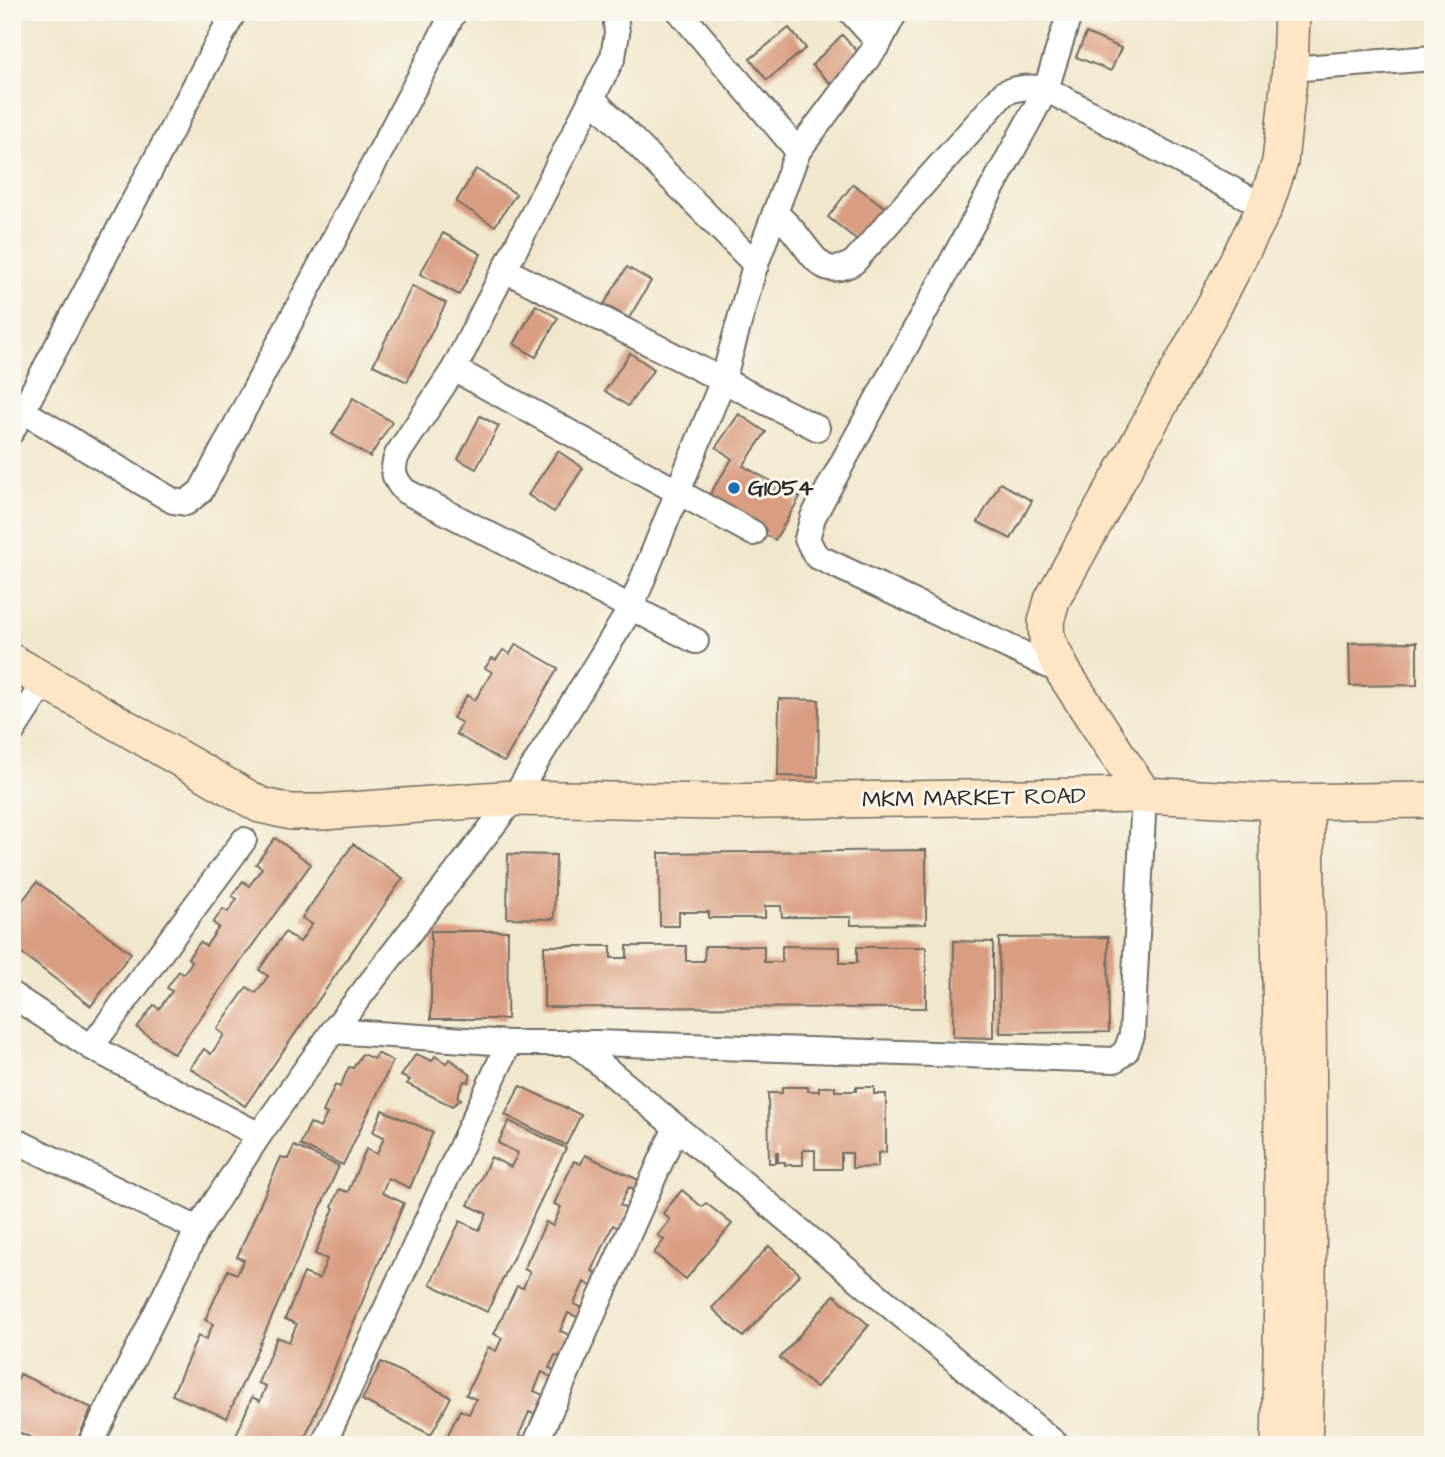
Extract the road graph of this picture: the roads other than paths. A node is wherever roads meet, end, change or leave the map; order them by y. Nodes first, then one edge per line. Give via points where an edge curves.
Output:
1 (234, 12) edge
2 (454, 12) edge
3 (615, 12) edge
4 (680, 12) edge
5 (851, 12) edge
6 (895, 12) edge
7 (1070, 12) edge
8 (1292, 12) edge
9 (879, 43) junction
10 (1433, 58) edge
11 (1290, 69) junction
12 (1046, 89) junction
13 (592, 98) junction
14 (798, 151) junction
15 (1265, 206) junction
16 (775, 213) junction
17 (756, 265) junction
18 (505, 270) junction
19 (454, 369) junction
20 (723, 380) junction
21 (18, 421) edge
22 (817, 428) dead end
23 (679, 492) junction
24 (753, 533) dead end
25 (631, 608) junction
26 (696, 641) dead end
27 (12, 663) edge
28 (1063, 673) junction
29 (45, 681) junction
30 (12, 732) edge
31 (1144, 795) junction
32 (514, 798) junction
33 (1433, 800) edge
34 (1291, 802) junction
35 (244, 840) dead end
36 (12, 995) edge
37 (333, 1031) junction
38 (575, 1042) junction
39 (509, 1043) junction
40 (91, 1047) junction
41 (676, 1127) junction
42 (259, 1135) junction
43 (12, 1139) edge
44 (198, 1229) junction
45 (90, 1445) edge
46 (323, 1445) edge
47 (535, 1445) edge
48 (1057, 1445) edge
49 (1279, 1445) edge
50 (1304, 1445) edge

1 - 21 street
2 - 21 street via 201,492 186,503 173,501
3 - 13 street via 613,57
4 - 14 street
5 - 9 street
6 - 9 street
7 - 12 street
8 - 11 street
9 - 14 street
10 - 11 street
11 - 15 street via 1280,162
12 - 15 street
12 - 16 street via 1031,86 1004,93 854,262 842,269 827,268 809,254
12 - 28 street via 813,517 807,539 816,556
13 - 17 street
13 - 18 street
14 - 16 street
15 - 28 street via 1052,600 1047,640
16 - 17 street
17 - 20 street
18 - 19 street
18 - 20 street
19 - 23 street
19 - 25 street via 397,455 393,467 396,480 405,491
20 - 22 street
20 - 23 street
23 - 24 street
23 - 25 street
25 - 26 street
25 - 32 street
27 - 29 street, MKM MARKET ROAD
28 - 31 street
29 - 30 street
29 - 32 street, MKM MARKET ROAD via 276,810 323,812
31 - 32 street, MKM MARKET ROAD via 713,802
31 - 34 street, MKM MARKET ROAD
31 - 38 street via 1132,1035 1126,1051 1115,1060
32 - 37 street
33 - 34 street, MKM MARKET ROAD
34 - 49 street
34 - 50 street via 1309,1103
35 - 40 street
36 - 40 street
37 - 39 street
37 - 42 street
38 - 39 street
38 - 41 street
39 - 46 street
40 - 42 street
41 - 47 street
41 - 48 street
42 - 44 street
43 - 44 street
44 - 45 street

